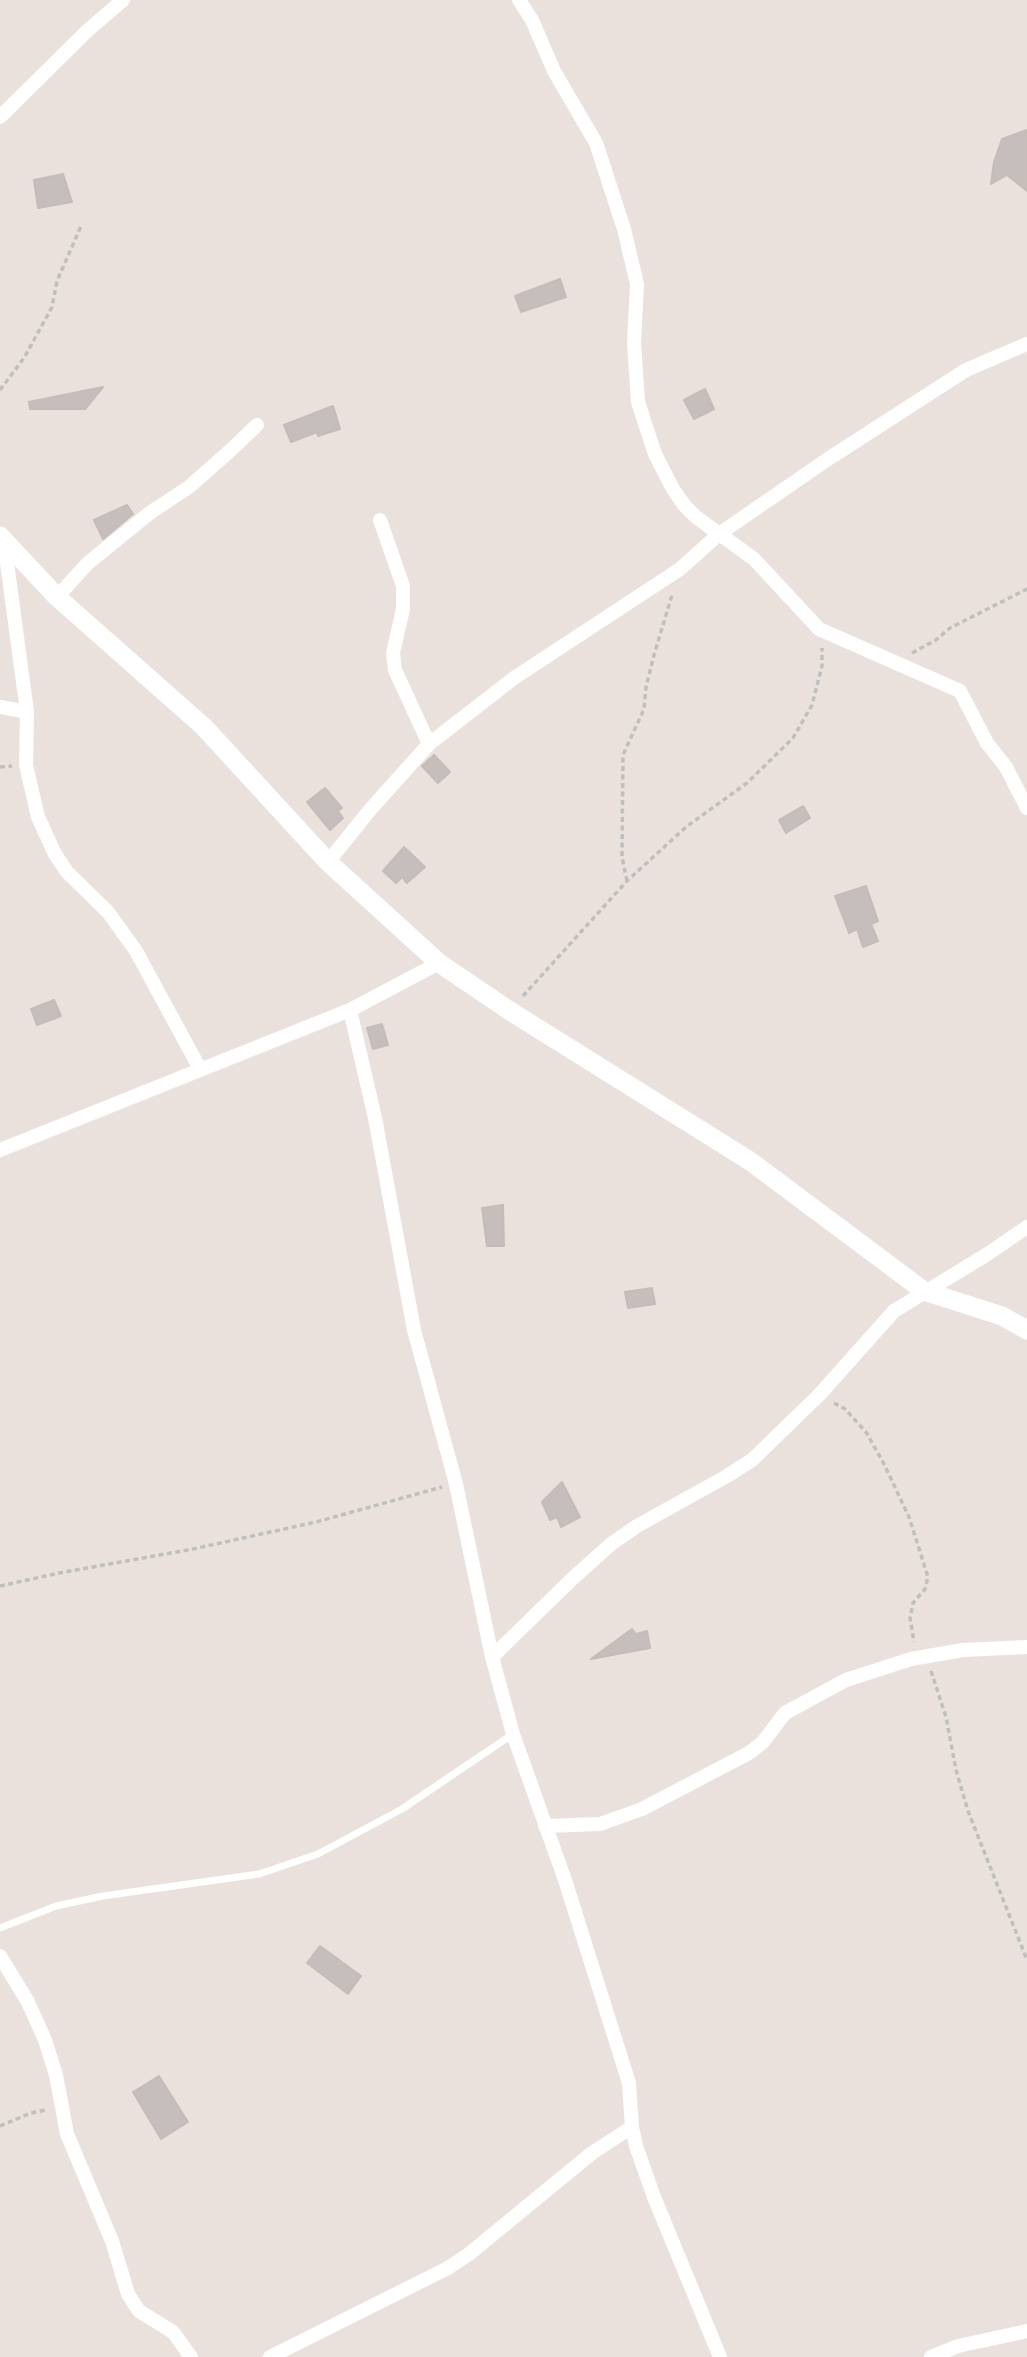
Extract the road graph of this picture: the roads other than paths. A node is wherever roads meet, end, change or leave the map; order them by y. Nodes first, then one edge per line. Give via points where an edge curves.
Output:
1 (123, 0) edge
2 (519, 0) edge
3 (0, 117) edge
4 (1027, 344) edge
5 (257, 425) dead end
6 (380, 520) dead end
7 (719, 534) junction
8 (2, 538) edge
9 (57, 597) junction
10 (0, 708) edge
11 (27, 712) junction
12 (429, 744) junction
13 (1027, 808) edge
14 (328, 862) junction
15 (439, 962) junction
16 (350, 1010) junction
17 (200, 1069) junction
18 (0, 1150) edge
19 (1027, 1227) edge
20 (924, 1291) junction
21 (1002, 1316) junction
22 (1027, 1324) edge
23 (1027, 1330) edge
24 (1027, 1647) edge
25 (492, 1657) junction
26 (513, 1734) junction
27 (545, 1826) junction
28 (0, 1927) edge
29 (0, 1956) edge
30 (632, 2127) junction
31 (1027, 2331) edge
32 (191, 2357) edge
33 (270, 2357) edge
34 (720, 2357) edge
35 (931, 2357) edge

1 - 3 street
2 - 7 street via 596,143 624,229 637,284 638,402 654,454 684,505
4 - 7 street via 966,370
5 - 9 street via 189,487 88,563
6 - 12 street via 403,586 393,653 395,670
7 - 12 street via 680,569 514,678
7 - 13 street via 754,559 823,632 960,691
8 - 9 street
8 - 11 street
9 - 14 street via 204,727
10 - 11 street
11 - 17 street via 26,765 38,817 55,854 108,912 136,951
12 - 14 street
14 - 15 street
15 - 16 street
15 - 20 street via 750,1161
16 - 17 street
16 - 25 street via 414,1330 456,1483
17 - 18 street
19 - 20 street
20 - 21 street
20 - 25 street via 894,1311 820,1394 752,1460 611,1544
21 - 22 street
21 - 23 street
24 - 27 street via 922,1657 845,1680 779,1718 758,1747 642,1810 600,1824
25 - 26 street
26 - 27 street
26 - 28 lane via 402,1809 318,1854 259,1874 56,1906
27 - 30 street via 629,2083
29 - 32 street via 45,2040 67,2134 134,2305 173,2333
30 - 33 street via 592,2153 469,2255
30 - 34 street via 653,2197
31 - 35 street via 958,2346

